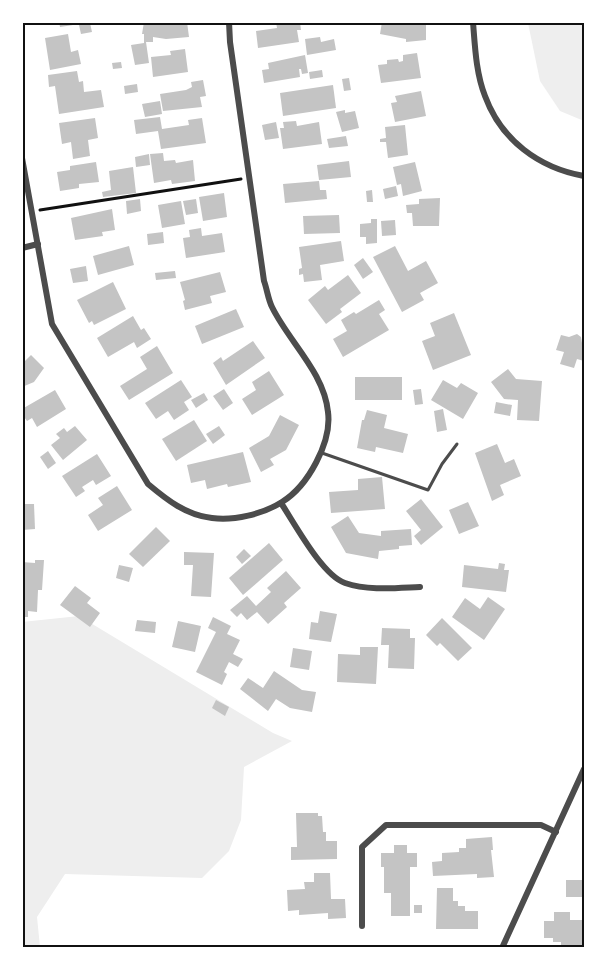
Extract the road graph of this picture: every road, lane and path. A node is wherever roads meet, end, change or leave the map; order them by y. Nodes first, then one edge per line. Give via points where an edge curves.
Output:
1 (229, 22) edge
2 (473, 22) edge
3 (22, 158) edge
4 (585, 176) edge
5 (250, 178) junction
6 (32, 211) junction
7 (38, 244) junction
8 (22, 248) edge
9 (457, 444) dead end
10 (322, 453) junction
11 (281, 503) junction
12 (420, 587) dead end
13 (585, 769) edge
14 (556, 832) junction
15 (362, 926) dead end
16 (502, 948) edge

1 - 5 street
2 - 4 street via 485,96 509,136 542,164
3 - 6 street
5 - 6 path
5 - 10 street via 264,281 272,306 314,375 328,411 329,429
6 - 7 street
7 - 8 street
7 - 11 street via 52,324 148,484 189,513 213,519 249,516
9 - 10 lane via 428,490
10 - 11 street via 307,478
11 - 12 street via 327,571 344,583 374,588
13 - 14 street
14 - 15 street via 541,825 386,825 362,847
14 - 16 street

